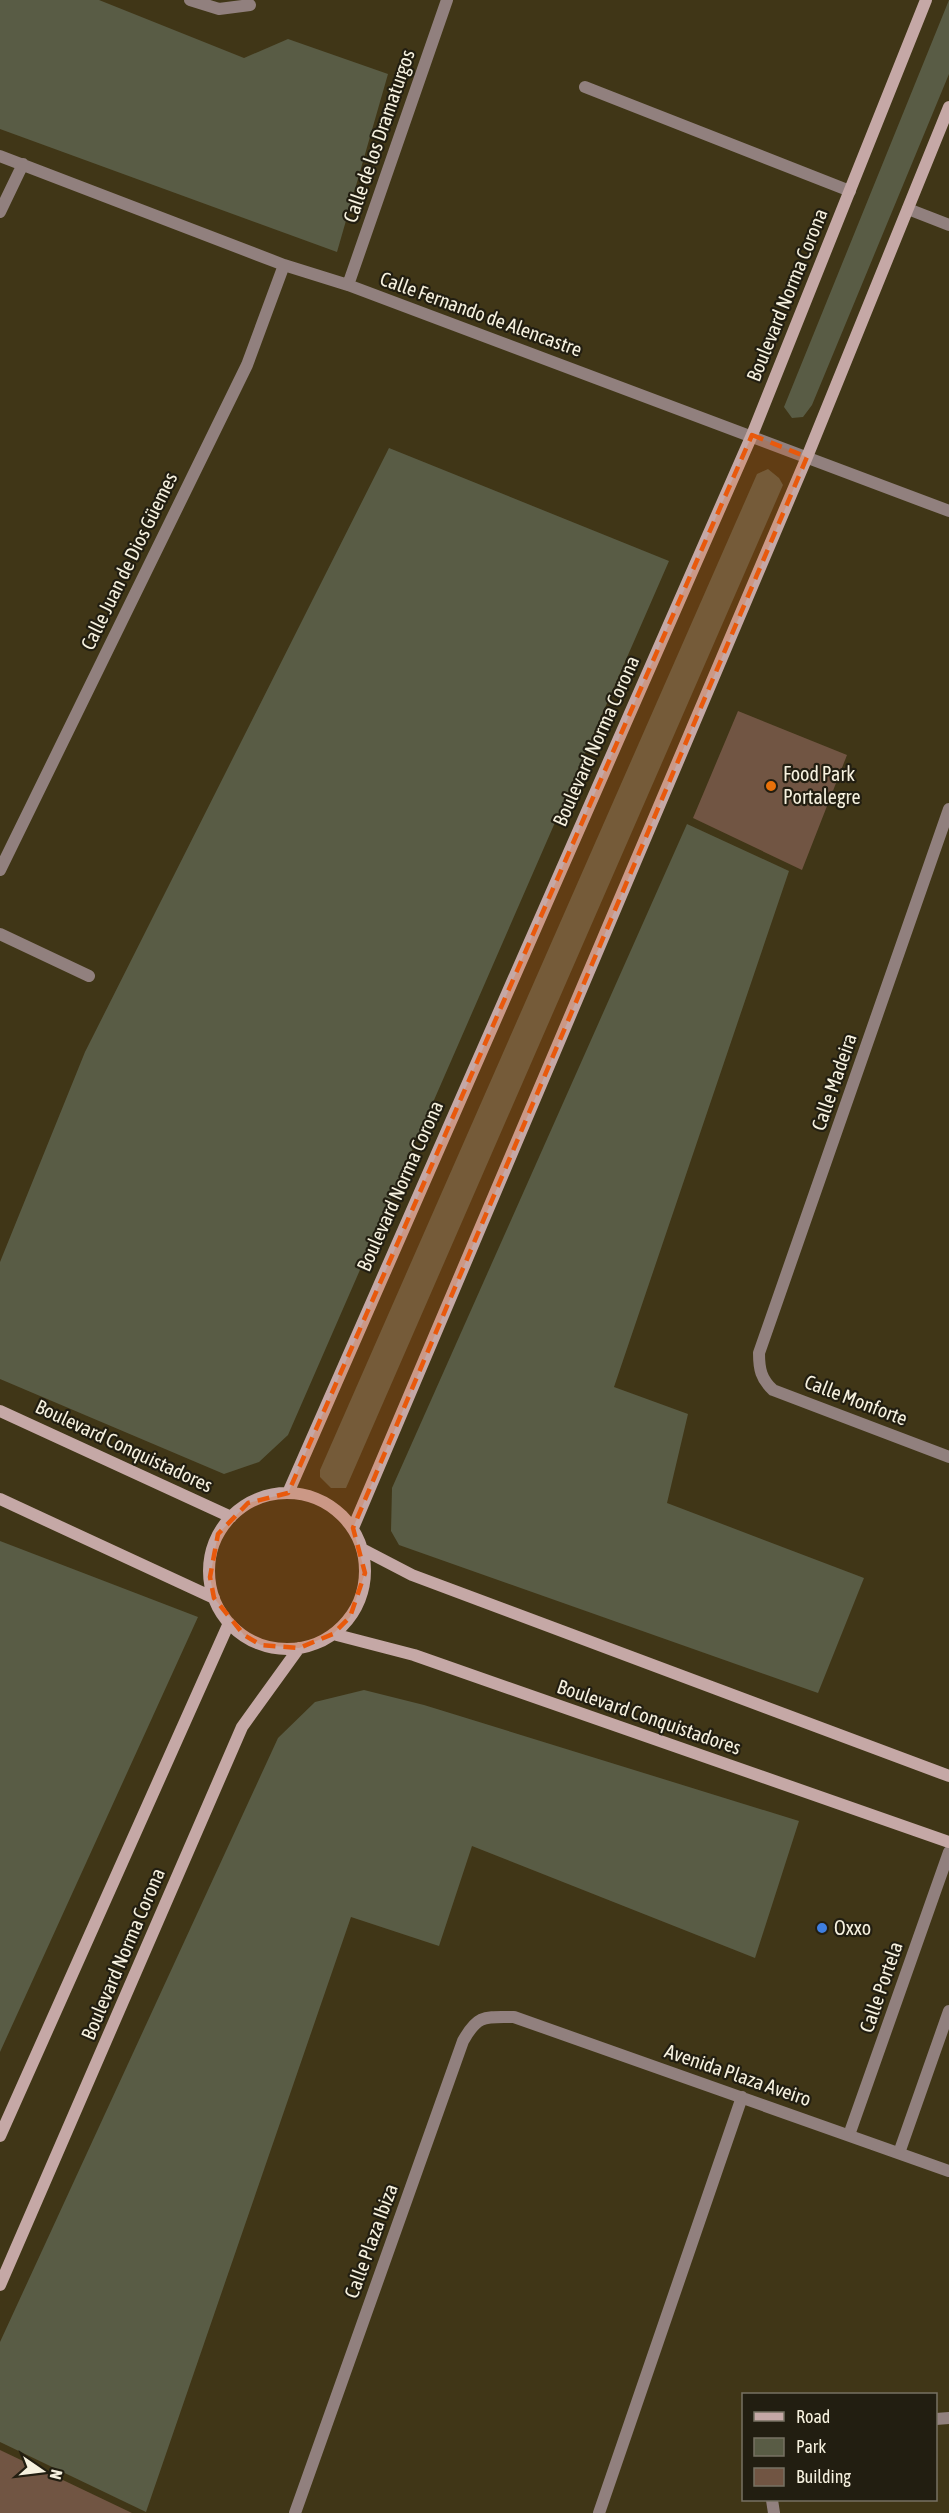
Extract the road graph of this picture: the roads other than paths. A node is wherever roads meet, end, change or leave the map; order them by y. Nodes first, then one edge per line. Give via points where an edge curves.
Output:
1 (190, 0) edge
2 (447, 0) edge
3 (926, 0) edge
4 (250, 5) dead end
5 (585, 87) dead end
6 (949, 107) edge
7 (0, 156) edge
8 (23, 164) junction
9 (850, 191) junction
10 (908, 209) junction
11 (0, 212) edge
12 (949, 225) edge
13 (284, 265) junction
14 (348, 285) junction
15 (752, 435) junction
16 (807, 457) junction
17 (949, 511) edge
18 (949, 809) edge
19 (0, 870) edge
20 (0, 934) edge
21 (89, 976) dead end
22 (759, 1368) joint
23 (0, 1411) edge
24 (949, 1457) edge
25 (288, 1493) junction
26 (0, 1499) edge
27 (231, 1517) junction
28 (353, 1528) junction
29 (362, 1549) junction
30 (214, 1598) junction
31 (229, 1623) junction
32 (333, 1634) junction
33 (299, 1648) junction
34 (949, 1776) edge
35 (949, 1842) edge
36 (949, 1852) edge
37 (949, 2011) edge
38 (514, 2017) joint
39 (742, 2097) junction
40 (849, 2135) junction
41 (0, 2136) edge
42 (899, 2153) junction
43 (949, 2171) edge
44 (0, 2285) edge
45 (295, 2513) edge
46 (599, 2513) edge

1 - 4 street via 219,9
2 - 14 street, Calle de los Dramaturgos
3 - 9 street, Boulevard Norma Corona
5 - 9 street
6 - 10 street
7 - 8 street, Calle Fernando de Alencastre
8 - 11 street
8 - 13 street, Calle Fernando de Alencastre
9 - 15 street, Boulevard Norma Corona
10 - 12 street
10 - 16 street
13 - 14 street, Calle Fernando de Alencastre
13 - 19 street, Calle Juan de Dios Güemes via 247,365
14 - 15 street, Calle Fernando de Alencastre
15 - 16 street, Calle Fernando de Alencastre
15 - 25 street, Boulevard Norma Corona
16 - 17 street, Calle Fernando de Alencastre
16 - 28 street
18 - 22 street, Calle Madeira via 759,1353
20 - 21 street
22 - 24 street, Calle Monforte via 763,1381 773,1390
23 - 27 street, Boulevard Conquistadores
25 - 27 street via 267,1495 248,1503
25 - 28 street via 313,1497 336,1509
26 - 30 street
27 - 30 street via 218,1534 211,1555
28 - 29 street
29 - 32 street via 365,1573 361,1596 350,1617
29 - 34 street via 412,1575
30 - 31 street
31 - 33 street via 261,1645
31 - 41 street, Boulevard Norma Corona
32 - 33 street
32 - 35 street, Boulevard Conquistadores via 414,1655
33 - 44 street, Boulevard Norma Corona via 242,1727
36 - 40 street, Calle Portela
37 - 42 street
38 - 39 street, Avenida Plaza Aveiro
38 - 45 street, Calle Plaza Ibiza via 483,2017 472,2024 463,2041
39 - 40 street, Avenida Plaza Aveiro
39 - 46 street
40 - 42 street, Avenida Plaza Aveiro
42 - 43 street, Avenida Plaza Aveiro

